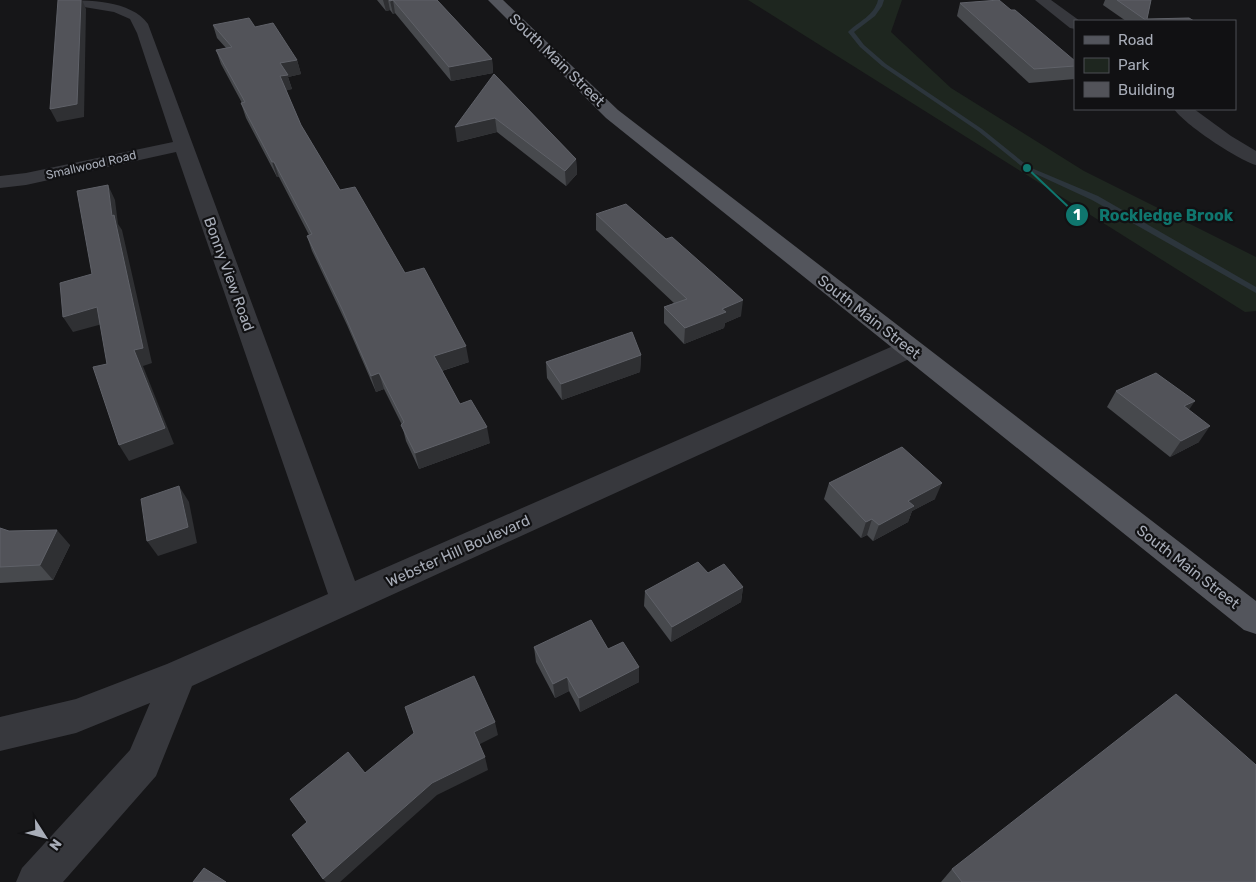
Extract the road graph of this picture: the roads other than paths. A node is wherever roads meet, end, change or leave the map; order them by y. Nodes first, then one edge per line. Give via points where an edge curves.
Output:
1 (66, 0) edge
2 (496, 0) edge
3 (1042, 0) edge
4 (1074, 24) edge
5 (1184, 110) edge
6 (182, 145) junction
7 (1256, 158) edge
8 (0, 182) edge
9 (909, 349) junction
10 (346, 600) junction
11 (1256, 620) edge
12 (179, 675) junction
13 (0, 734) edge
14 (36, 882) edge

1 - 6 street, Bonny View Road via 120,10 140,21
2 - 9 main road, South Main Street via 612,114
3 - 4 street
5 - 7 street via 1224,140
6 - 8 street, Smallwood Road
6 - 10 street, Bonny View Road
9 - 10 street, Webster Hill Boulevard
9 - 11 main road, South Main Street
10 - 12 street, Webster Hill Boulevard
12 - 13 street, Webster Hill Boulevard via 76,716
12 - 14 street via 144,763

